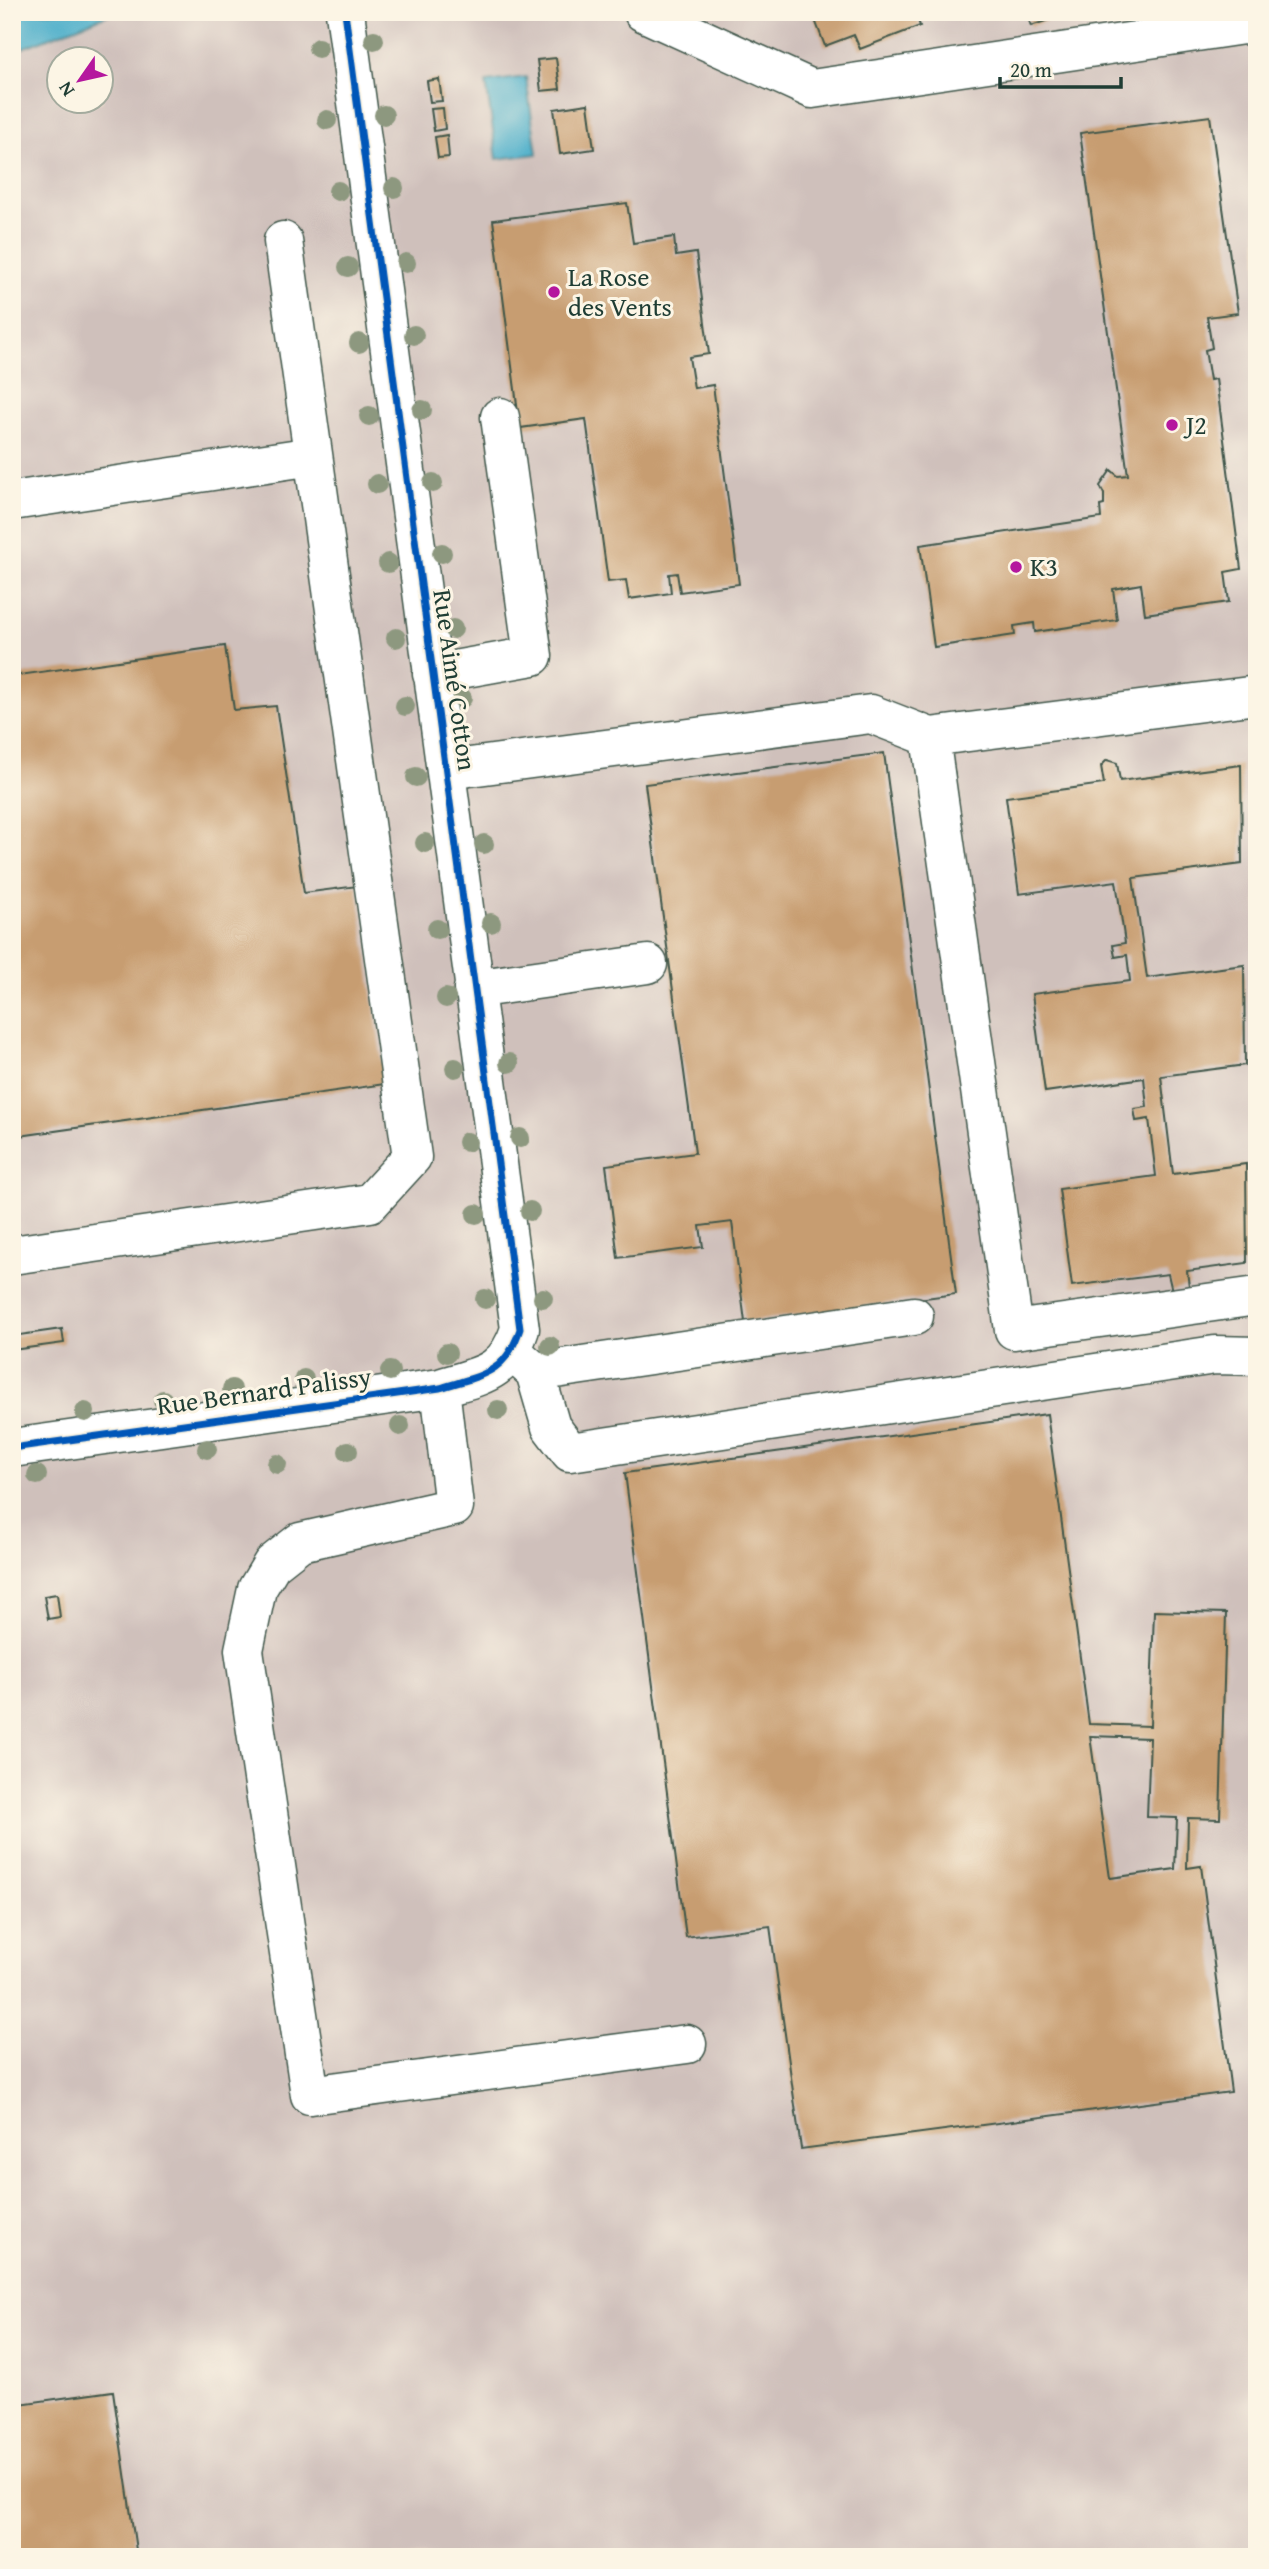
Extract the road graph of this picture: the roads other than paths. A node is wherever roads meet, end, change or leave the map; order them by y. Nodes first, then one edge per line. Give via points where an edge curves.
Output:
1 (345, 12) edge
2 (643, 12) edge
3 (1257, 23) edge
4 (283, 241) dead end
5 (500, 417) dead end
6 (313, 456) junction
7 (12, 501) edge
8 (432, 674) junction
9 (1257, 695) edge
10 (930, 737) junction
11 (447, 770) junction
12 (648, 964) dead end
13 (473, 989) junction
14 (12, 1255) edge
15 (1257, 1296) edge
16 (915, 1316) dead end
17 (1257, 1356) edge
18 (524, 1362) junction
19 (440, 1388) junction
20 (12, 1448) edge
21 (687, 2044) dead end

1 - 8 street, Rue Aimé Cotton
2 - 3 street via 812,89
4 - 6 street
5 - 8 street via 533,656
6 - 7 street
6 - 14 street via 412,1157 370,1203
8 - 11 street, Rue Aimé Cotton
9 - 10 street
10 - 11 street via 871,714
10 - 15 street via 1014,1330
11 - 13 street, Rue Aimé Cotton
12 - 13 street
13 - 18 street, Rue Aimé Cotton
16 - 18 street
17 - 18 street via 1215,1355 570,1451 551,1427
18 - 19 street, Rue Bernard Palissy
19 - 20 street, Rue Bernard Palissy
19 - 21 street via 454,1507 300,1542 272,1564 257,1589 249,1616 244,1650 310,2095

